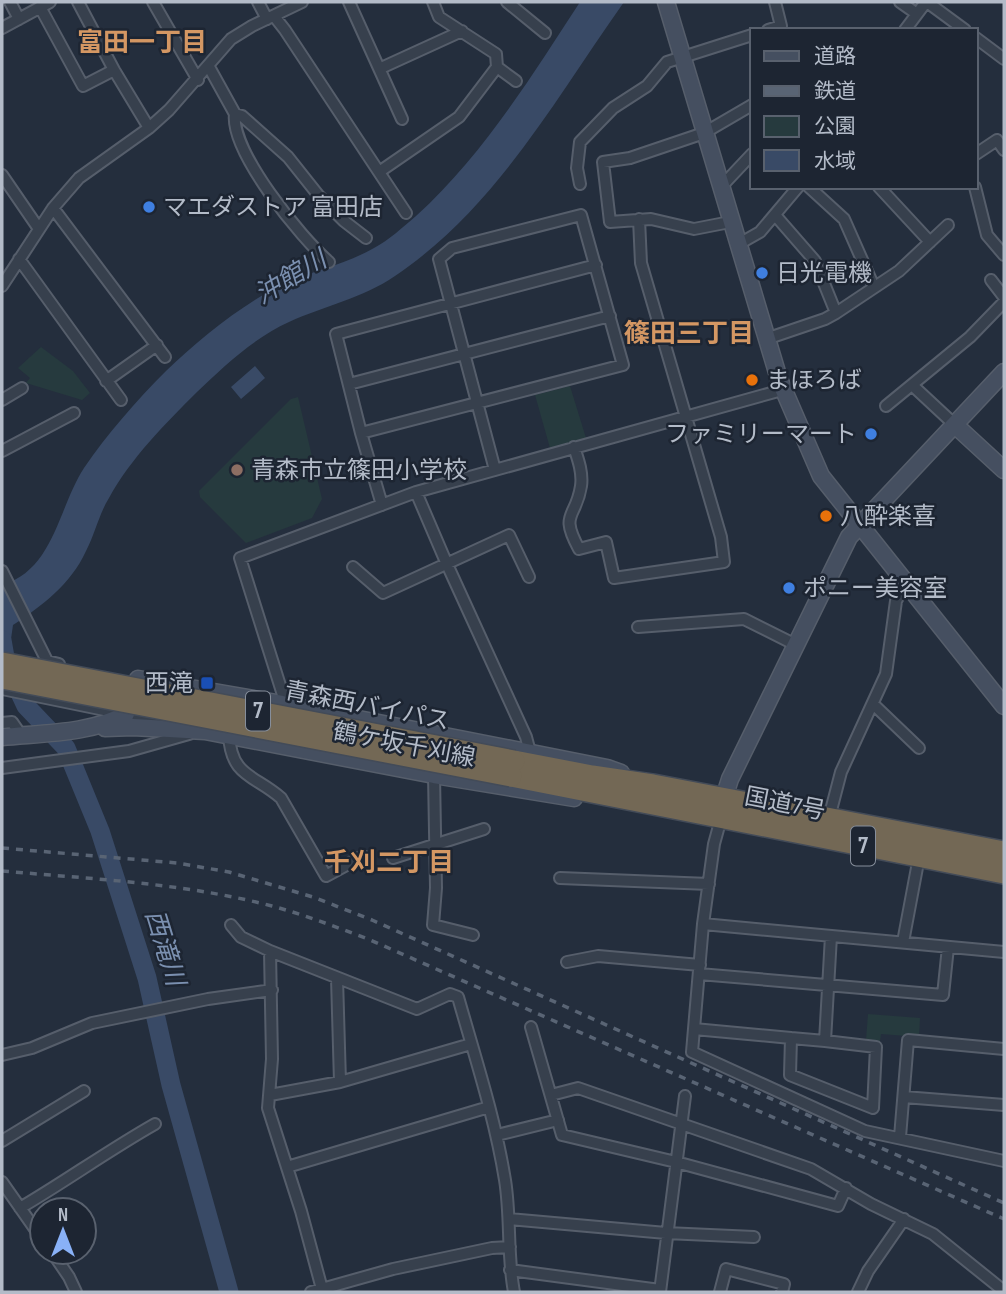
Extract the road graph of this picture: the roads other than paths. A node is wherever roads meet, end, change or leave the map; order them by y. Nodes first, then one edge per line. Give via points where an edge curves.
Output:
1 (10, 2) edge
2 (78, 2) edge
3 (153, 2) edge
4 (257, 2) edge
5 (302, 2) edge
6 (349, 2) edge
7 (433, 2) edge
8 (507, 2) edge
9 (666, 2) edge
10 (775, 2) edge
11 (900, 2) edge
12 (926, 2) edge
13 (45, 4) edge
14 (522, 6) edge
15 (916, 14) junction
16 (270, 18) junction
17 (19, 19) junction
18 (2, 28) edge
19 (774, 28) edge
20 (906, 28) edge
21 (962, 28) edge
22 (462, 31) junction
23 (545, 33) dead end
24 (750, 36) edge
25 (978, 40) edge
26 (682, 58) junction
27 (1004, 59) edge
28 (209, 67) junction
29 (497, 67) junction
30 (381, 68) junction
31 (114, 70) junction
32 (198, 80) junction
33 (516, 81) dead end
34 (750, 106) edge
35 (235, 114) junction
36 (402, 119) dead end
37 (149, 128) junction
38 (704, 133) junction
39 (1004, 150) edge
40 (978, 153) edge
41 (750, 156) edge
42 (379, 172) junction
43 (2, 175) edge
44 (580, 184) dead end
45 (720, 188) junction
46 (796, 189) edge
47 (811, 189) edge
48 (881, 189) edge
49 (976, 189) edge
50 (53, 208) junction
51 (406, 213) dead end
52 (775, 215) junction
53 (639, 219) junction
54 (730, 222) junction
55 (948, 225) dead end
56 (38, 229) junction
57 (366, 238) dead end
58 (930, 242) junction
59 (737, 245) junction
60 (1004, 255) edge
61 (19, 259) junction
62 (329, 262) dead end
63 (596, 265) junction
64 (5, 272) edge
65 (991, 280) dead end
66 (2, 286) edge
67 (874, 287) junction
68 (1004, 299) edge
69 (452, 304) junction
70 (836, 313) junction
71 (610, 316) junction
72 (766, 339) junction
73 (157, 345) junction
74 (464, 354) junction
75 (165, 357) dead end
76 (1004, 372) edge
77 (106, 381) junction
78 (349, 384) junction
79 (912, 385) junction
80 (22, 388) dead end
81 (782, 390) junction
82 (2, 400) edge
83 (121, 400) dead end
84 (476, 404) junction
85 (886, 406) dead end
86 (74, 412) dead end
87 (686, 417) junction
88 (955, 425) junction
89 (361, 433) junction
90 (574, 447) junction
91 (2, 451) edge
92 (1004, 468) edge
93 (495, 470) junction
94 (416, 492) junction
95 (382, 505) junction
96 (859, 525) junction
97 (446, 562) junction
98 (353, 567) dead end
99 (4, 576) edge
100 (529, 577) dead end
101 (905, 584) junction
102 (638, 627) dead end
103 (796, 645) junction
104 (2, 663) edge
105 (63, 664) junction
106 (2, 678) edge
107 (133, 678) junction
108 (2, 689) edge
109 (56, 700) junction
110 (282, 704) junction
111 (873, 704) junction
112 (1004, 706) edge
113 (126, 714) junction
114 (2, 723) edge
115 (75, 729) junction
116 (207, 731) junction
117 (21, 735) junction
118 (229, 735) junction
119 (2, 737) edge
120 (274, 744) junction
121 (919, 748) dead end
122 (518, 763) junction
123 (2, 768) edge
124 (434, 775) junction
125 (722, 808) junction
126 (829, 818) junction
127 (484, 829) dead end
128 (435, 844) junction
129 (1004, 852) edge
130 (363, 856) dead end
131 (919, 857) junction
132 (393, 858) dead end
133 (1004, 873) edge
134 (560, 878) dead end
135 (709, 884) junction
136 (703, 924) junction
137 (231, 925) dead end
138 (473, 935) dead end
139 (831, 936) junction
140 (903, 942) junction
141 (948, 947) junction
142 (270, 951) junction
143 (1004, 952) edge
144 (567, 962) dead end
145 (699, 969) junction
146 (337, 978) junction
147 (828, 986) junction
148 (272, 990) junction
149 (531, 1027) dead end
150 (694, 1029) junction
151 (792, 1038) junction
152 (825, 1041) junction
153 (471, 1044) junction
154 (1004, 1049) edge
155 (2, 1055) edge
156 (340, 1082) junction
157 (84, 1091) dead end
158 (270, 1095) junction
159 (551, 1095) junction
160 (685, 1096) dead end
161 (904, 1097) junction
162 (1004, 1105) edge
163 (489, 1107) junction
164 (558, 1120) junction
165 (155, 1124) dead end
166 (682, 1125) junction
167 (496, 1135) junction
168 (900, 1137) junction
169 (2, 1141) edge
170 (1004, 1161) edge
171 (677, 1162) junction
172 (287, 1167) junction
173 (2, 1182) edge
174 (846, 1188) junction
175 (20, 1208) junction
176 (28, 1219) edge
177 (904, 1219) junction
178 (509, 1220) junction
179 (666, 1233) junction
180 (754, 1237) dead end
181 (510, 1247) junction
182 (62, 1266) edge
183 (510, 1270) junction
184 (316, 1290) edge
185 (660, 1291) edge
186 (1004, 1291) edge
187 (76, 1292) edge
188 (514, 1292) edge
189 (720, 1292) edge
190 (782, 1292) edge
191 (858, 1292) edge

1 - 17 street
2 - 31 street
3 - 32 street
4 - 16 street
5 - 16 street
6 - 30 street
7 - 22 street via 439,17
8 - 14 street
9 - 26 street
10 - 19 street via 781,26
11 - 15 street
12 - 15 street
12 - 21 street
13 - 17 street
13 - 31 street via 83,86
14 - 23 street
15 - 20 street
16 - 28 street via 231,39
16 - 42 street via 285,30
17 - 18 street
22 - 29 street via 496,54
22 - 30 street
24 - 26 street
25 - 27 street
26 - 38 street
26 - 44 street via 667,62 647,86 613,108 580,142
28 - 32 street
28 - 35 street
29 - 33 street
29 - 42 street via 460,117
30 - 36 street
31 - 37 street
32 - 37 street
34 - 38 street
35 - 57 street via 288,157 344,221
35 - 62 street via 247,156 274,200
37 - 50 street via 79,178
38 - 45 street
38 - 53 street via 630,158 603,162 611,222
39 - 40 street via 997,140
41 - 45 street
42 - 51 street
43 - 56 street
45 - 54 street
46 - 52 street
47 - 67 street via 844,219
48 - 58 street
49 - 60 street via 987,235
50 - 56 street
50 - 73 street
52 - 59 street via 760,232
52 - 70 street via 815,261
53 - 54 street via 694,229
53 - 87 street via 641,263
54 - 59 street
55 - 58 street
56 - 61 street
58 - 67 street
59 - 72 street
61 - 64 street
61 - 77 street
63 - 69 street
63 - 69 street via 582,215 452,248 439,259
63 - 71 street
64 - 66 street
65 - 68 street
67 - 70 street
68 - 79 street via 970,337
69 - 74 street
69 - 78 street via 336,334
70 - 72 street
71 - 74 street
71 - 84 street via 623,365
72 - 81 street
73 - 75 street
73 - 77 street
74 - 78 street
74 - 84 street
76 - 88 street
77 - 83 street
78 - 89 street
79 - 85 street
79 - 88 street
80 - 82 street
81 - 87 street
81 - 96 street via 821,476
84 - 89 street
84 - 93 street
86 - 91 street
87 - 90 street
87 - 90 street via 724,562 614,578 606,542 579,549 570,531 568,524 581,487
88 - 92 street
88 - 96 street
89 - 95 street
90 - 93 street
93 - 94 street
94 - 95 street
94 - 97 street
95 - 110 street via 240,558
96 - 101 street
96 - 103 street
97 - 98 street via 383,593
97 - 100 street via 509,535
97 - 122 street via 526,737
99 - 105 street via 47,661
101 - 111 street via 896,601 886,674
101 - 112 street
102 - 103 street via 744,619
103 - 125 street via 730,779
104 - 122 highway, 青森西バイパス / 7, bridge
105 - 107 street
105 - 109 street
106 - 122 highway, 青森西バイパス / 7, bridge
107 - 110 street, 鶴ケ坂千刈線
107 - 113 street
108 - 109 street
109 - 113 street
110 - 120 street
110 - 122 street, 鶴ケ坂千刈線
111 - 121 street
111 - 126 street via 841,772
113 - 115 street, 鶴ケ坂千刈線
113 - 116 street
114 - 117 street via 12,722
115 - 116 street, 鶴ケ坂千刈線
115 - 117 street, 鶴ケ坂千刈線
116 - 118 street, 鶴ケ坂千刈線
116 - 123 street via 128,751
117 - 119 street, 鶴ケ坂千刈線
118 - 120 street, 鶴ケ坂千刈線
118 - 130 street via 236,765 281,798 326,876
120 - 124 street, 鶴ケ坂千刈線
122 - 125 highway, 青森西バイパス / 7
122 - 125 highway, 青森西バイパス / 7 via 653,785
124 - 125 street, 鶴ケ坂千刈線 via 697,819
124 - 128 street
125 - 126 highway, 国道7号 / 7
125 - 131 highway, 国道7号 / 7
125 - 135 street
126 - 129 highway, 国道7号 / 7
127 - 128 street
128 - 132 street
128 - 138 street via 433,925
131 - 133 highway, 国道7号 / 7
131 - 140 street
134 - 135 street
135 - 136 street
136 - 139 street
136 - 145 street
137 - 142 street via 241,937
139 - 140 street
139 - 147 street
140 - 141 street
141 - 143 street
141 - 147 street via 943,995
142 - 146 street
142 - 148 street
144 - 145 street via 598,956
145 - 147 street
145 - 150 street
146 - 153 street via 417,1009 450,994 458,997
146 - 156 street
147 - 152 street
148 - 155 street via 92,1023
148 - 158 street
149 - 159 street
150 - 151 street
150 - 168 street via 692,1052 865,1131
151 - 152 street
151 - 152 street via 790,1075 873,1108 876,1047
153 - 156 street
153 - 163 street
154 - 161 street via 908,1040
156 - 158 street
157 - 169 street
158 - 172 street via 268,1108
159 - 164 street
159 - 166 street via 578,1088
160 - 166 street
161 - 162 street
161 - 168 street
163 - 167 street
163 - 172 street
164 - 167 street
164 - 171 street via 562,1135
165 - 175 street
166 - 171 street
166 - 174 street via 811,1169
167 - 178 street
168 - 170 street
171 - 174 street via 838,1206
171 - 179 street
172 - 184 street
173 - 175 street
174 - 177 street
175 - 176 street
177 - 186 street via 933,1234
177 - 191 street
178 - 179 street
178 - 181 street
179 - 180 street
179 - 185 street
181 - 183 street
181 - 184 street via 406,1266
182 - 187 street
183 - 185 street
183 - 188 street
189 - 190 street via 726,1269 784,1284

